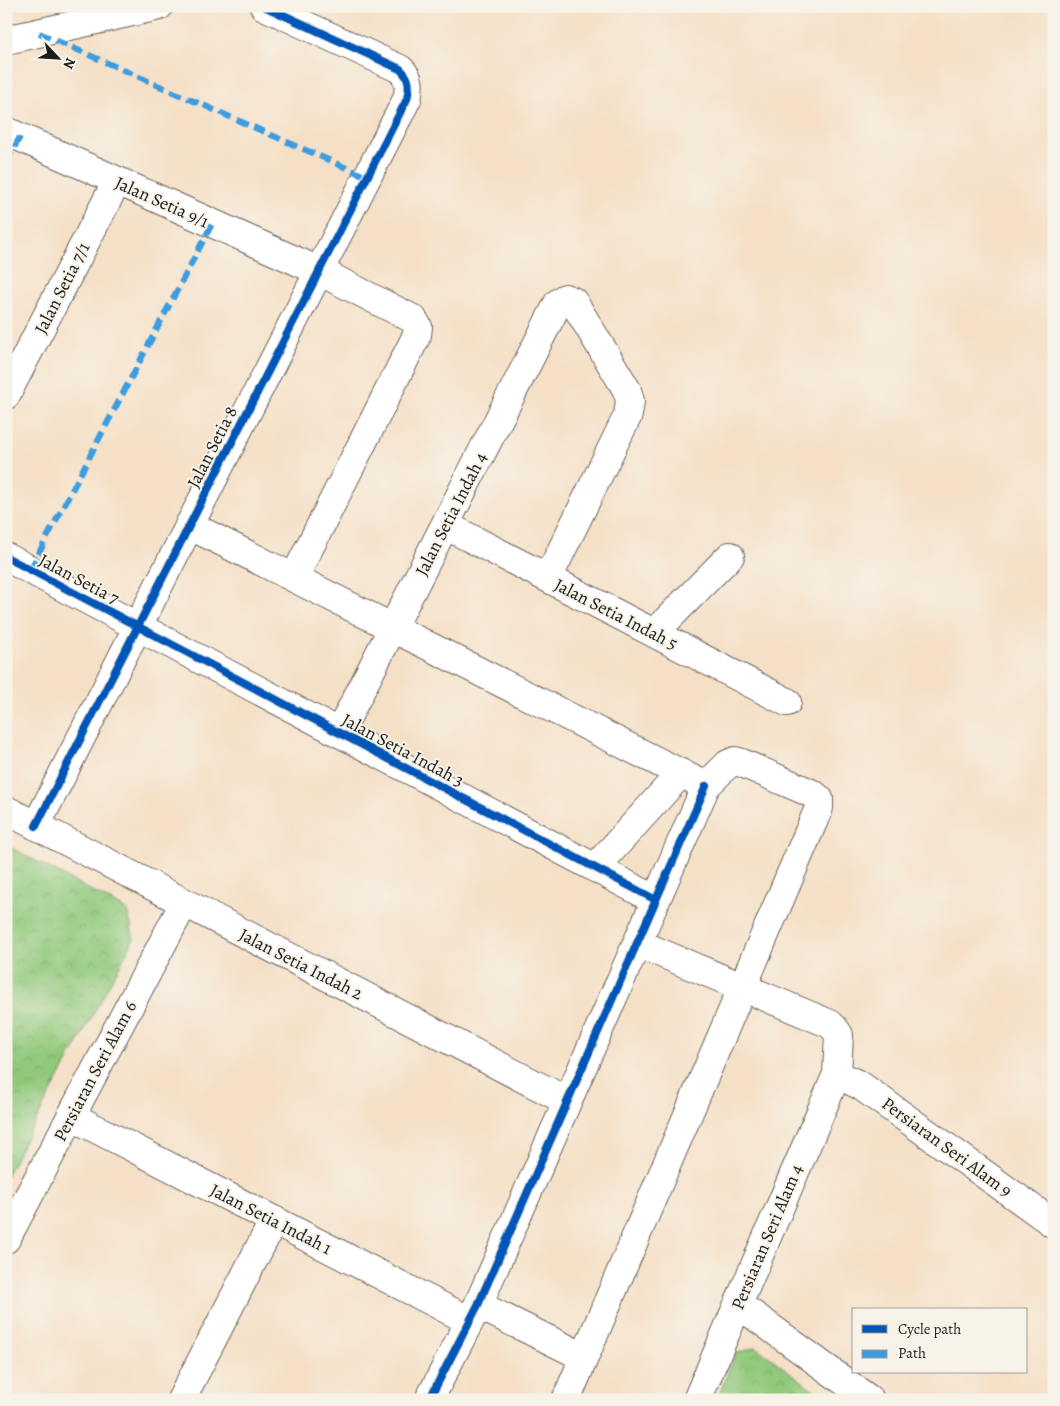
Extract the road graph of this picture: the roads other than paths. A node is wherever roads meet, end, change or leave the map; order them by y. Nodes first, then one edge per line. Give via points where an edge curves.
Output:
1 (159, 6) edge
2 (264, 6) edge
3 (6, 40) edge
4 (6, 131) edge
5 (117, 182) junction
6 (319, 272) junction
7 (6, 395) edge
8 (189, 525) junction
9 (445, 525) junction
10 (730, 556) dead end
11 (6, 557) edge
12 (294, 578) junction
13 (548, 578) junction
14 (137, 627) junction
15 (393, 628) junction
16 (654, 633) junction
17 (787, 702) dead end
18 (339, 733) junction
19 (681, 773) junction
20 (706, 786) junction
21 (6, 810) edge
22 (36, 826) junction
23 (595, 868) junction
24 (656, 900) junction
25 (184, 903) junction
26 (637, 943) junction
27 (742, 988) junction
28 (837, 1074) junction
29 (567, 1101) junction
30 (71, 1116) junction
31 (274, 1220) junction
32 (1054, 1224) edge
33 (6, 1239) edge
34 (738, 1304) junction
35 (474, 1313) junction
36 (584, 1357) junction
37 (576, 1396) edge
38 (181, 1400) edge
39 (429, 1400) edge
40 (697, 1400) edge
41 (870, 1400) edge

1 - 3 street
2 - 6 street, Jalan Setia 8 via 400,69 409,81 407,99
4 - 5 street, Jalan Setia 9/1
5 - 6 street, Jalan Setia 9/1
5 - 7 street, Jalan Setia 7/1
6 - 8 street, Jalan Setia 8
6 - 12 street, Jalan Setia 9/1 via 413,319 418,335
8 - 12 street
8 - 14 street, Jalan Setia 8
9 - 13 street, Jalan Setia Indah 5
9 - 13 street, Jalan Setia Indah 4 via 558,302 566,298 573,301 627,390 630,401 628,415
9 - 15 street, Jalan Setia Indah 4
10 - 16 street
11 - 14 street, Jalan Setia 7
12 - 15 street
13 - 16 street, Jalan Setia Indah 5
14 - 18 street, Jalan Setia Indah 3
14 - 22 street, Jalan Setia 8
15 - 18 street, Jalan Setia Indah 4
15 - 19 street
16 - 17 street, Jalan Setia Indah 5
18 - 23 street, Jalan Setia Indah 3
19 - 20 street
19 - 23 street
20 - 24 street
20 - 27 street via 734,761 813,794 820,803
21 - 22 street, Jalan Setia Indah 2
22 - 25 street, Jalan Setia Indah 2
23 - 24 street, Jalan Setia Indah 3
24 - 26 street
25 - 29 street, Jalan Setia Indah 2
25 - 30 street, Persiaran Seri Alam 6
26 - 27 street
26 - 29 street
27 - 28 street via 830,1024 839,1035
27 - 36 street
28 - 32 street, Persiaran Seri Alam 9 via 860,1086
28 - 34 street, Persiaran Seri Alam 4
29 - 35 street
30 - 31 street, Jalan Setia Indah 1
30 - 33 street, Persiaran Seri Alam 6
31 - 35 street, Jalan Setia Indah 1
31 - 38 street
34 - 40 street, Persiaran Seri Alam 4
34 - 41 street
35 - 36 street, Jalan Setia Indah 1
35 - 39 street
36 - 37 street

